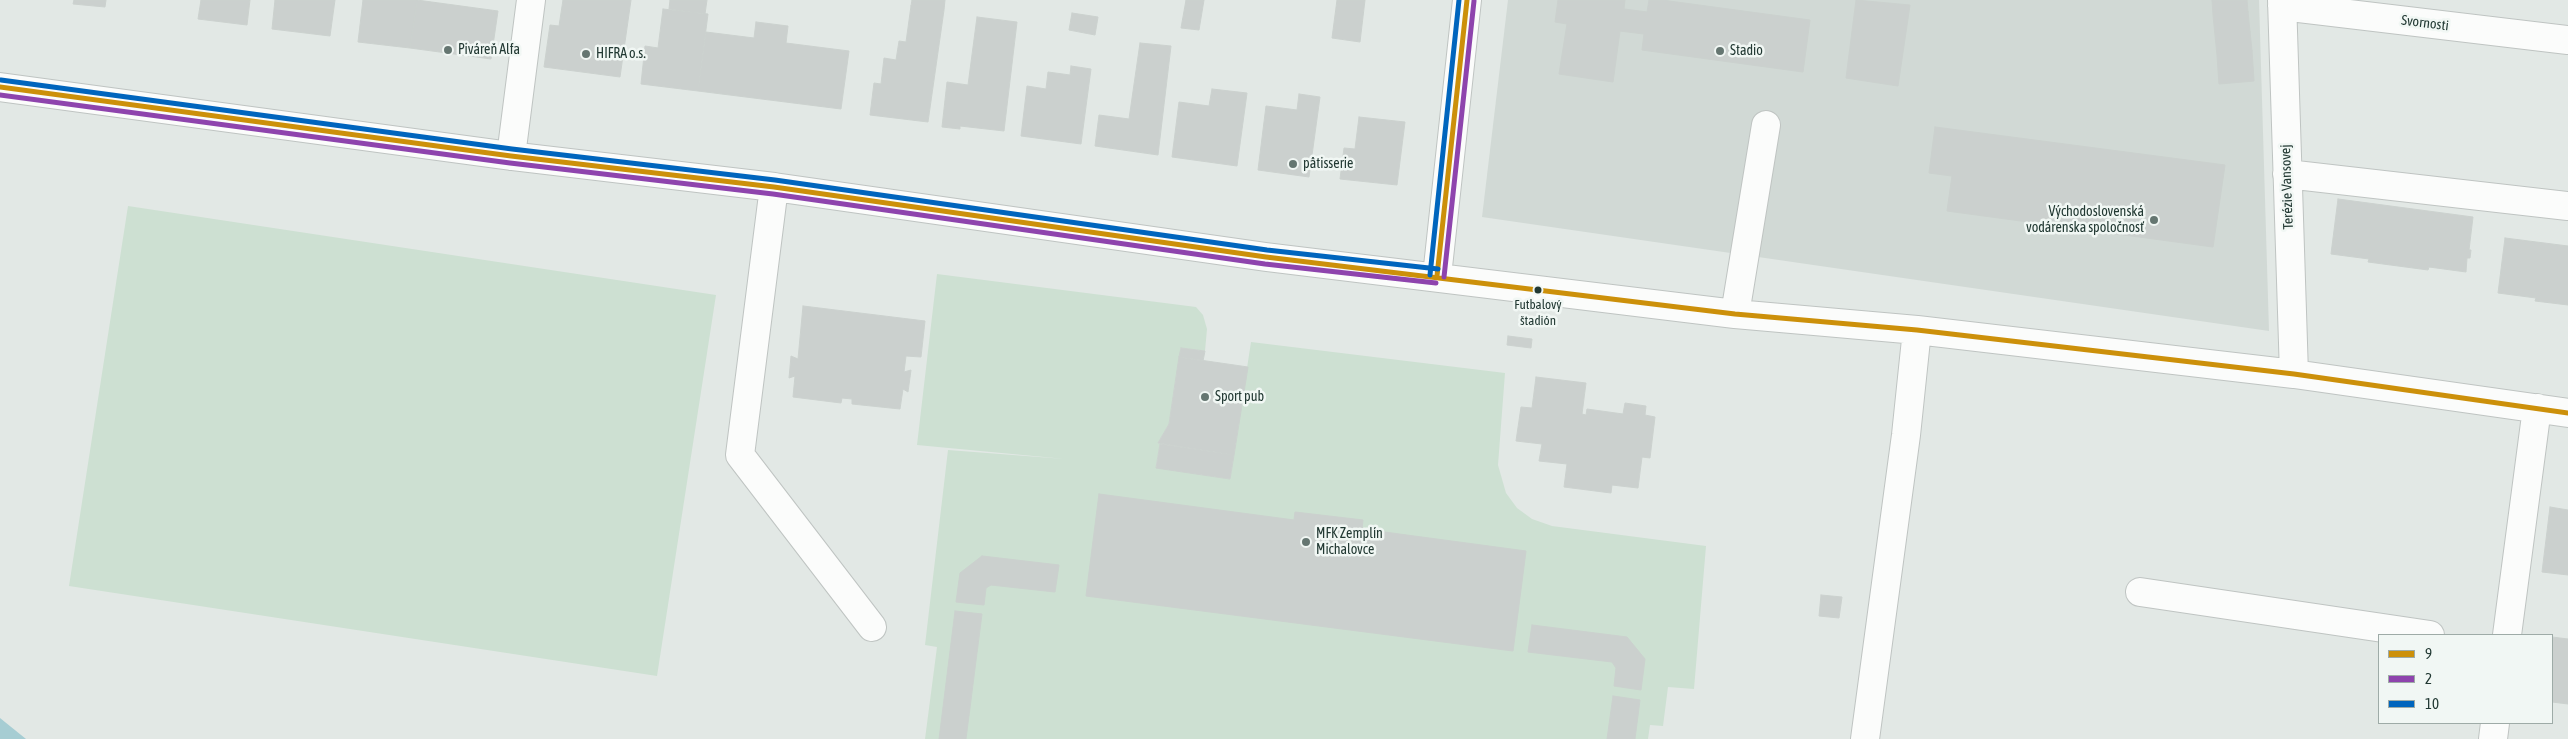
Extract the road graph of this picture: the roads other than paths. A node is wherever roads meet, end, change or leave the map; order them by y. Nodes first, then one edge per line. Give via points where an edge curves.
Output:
1 (531, 0) edge
2 (1467, 0) edge
3 (2282, 3) edge
4 (2568, 40) edge
5 (0, 86) edge
6 (1766, 125) dead end
7 (511, 156) junction
8 (2287, 174) junction
9 (774, 187) junction
10 (2568, 206) edge
11 (1437, 276) junction
12 (1734, 314) junction
13 (1917, 330) junction
14 (2294, 374) junction
15 (2537, 408) junction
16 (2568, 413) edge
17 (2140, 592) dead end
18 (872, 627) dead end
19 (2423, 634) edge
20 (2507, 634) edge
21 (2495, 724) edge
22 (1865, 739) edge
23 (2493, 739) edge

1 - 7 street
2 - 11 street
3 - 4 street, Svornosti
3 - 8 street, Terézie Vansovej
5 - 7 street
6 - 12 street
7 - 9 street
8 - 10 street
8 - 14 street, Terézie Vansovej
9 - 11 street via 1266,257
9 - 18 street via 740,456
11 - 12 street
12 - 13 street
13 - 14 street
13 - 22 street
14 - 15 street
15 - 16 street
15 - 20 street
17 - 19 street
21 - 23 street

